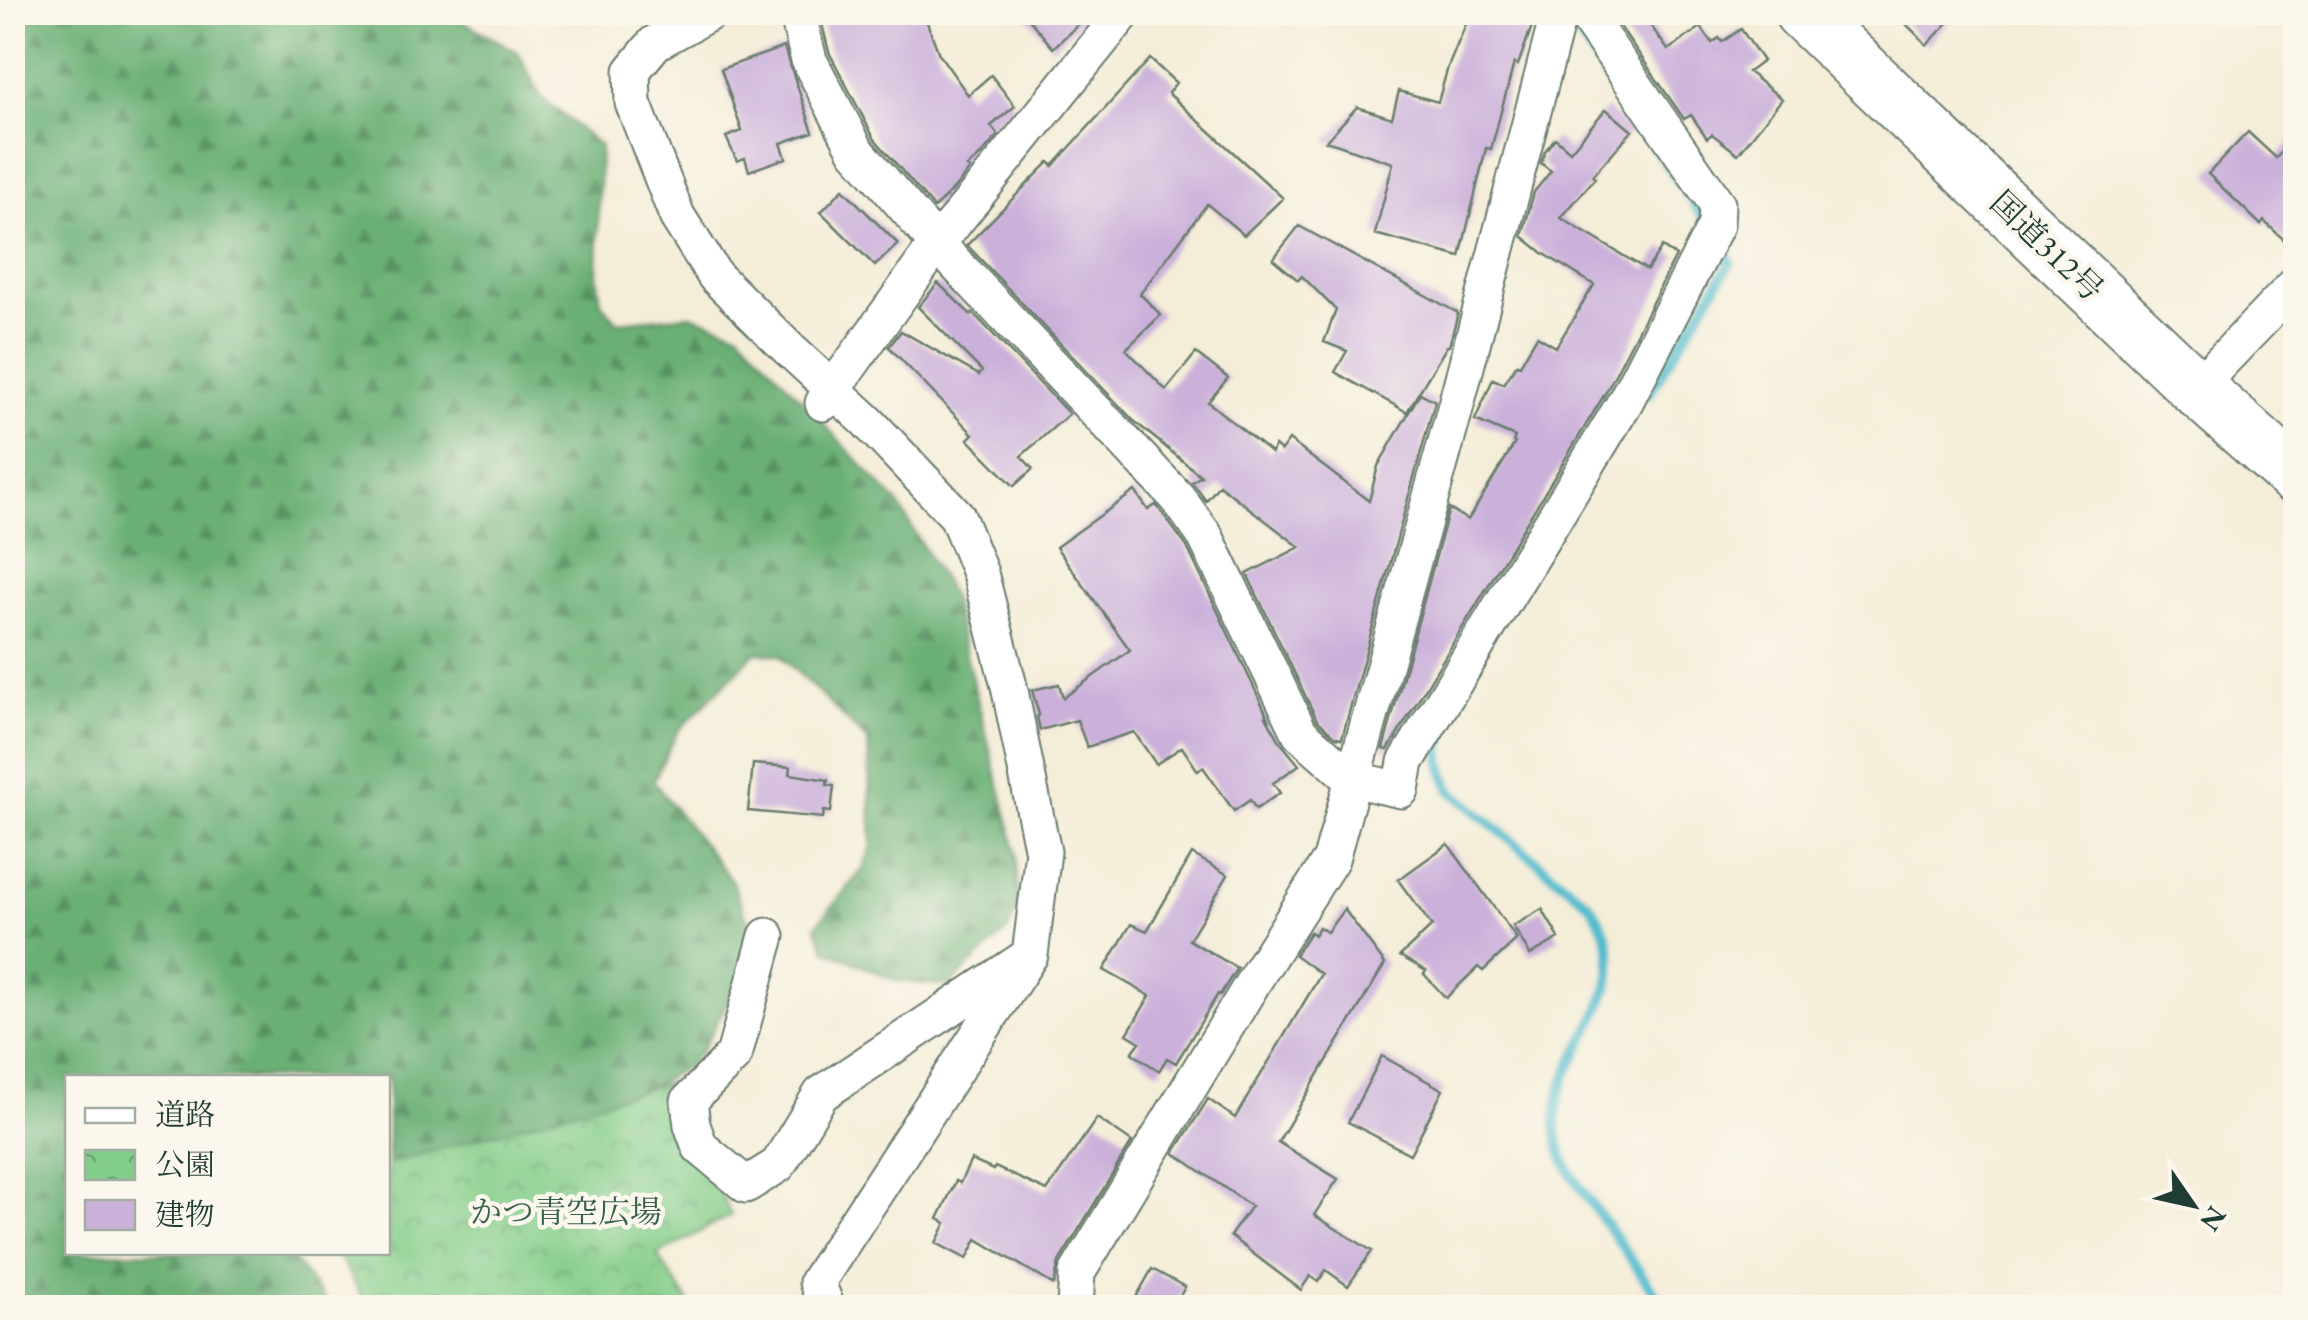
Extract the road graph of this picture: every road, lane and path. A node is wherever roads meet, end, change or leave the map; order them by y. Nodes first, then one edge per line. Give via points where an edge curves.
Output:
1 (711, 12) edge
2 (797, 12) edge
3 (1124, 12) edge
4 (1562, 12) edge
5 (1584, 12) edge
6 (1802, 12) edge
7 (936, 244) junction
8 (2296, 284) edge
9 (2196, 388) junction
10 (828, 397) junction
11 (2296, 476) edge
12 (1352, 779) junction
13 (766, 936) dead end
14 (1030, 954) junction
15 (827, 1308) edge
16 (1074, 1308) edge

1 - 10 street via 655,43 632,71 634,103 676,216 715,276
2 - 7 street via 809,60 856,150
3 - 7 street
4 - 12 street
5 - 12 street via 1717,204 1716,226 1625,402 1406,762 1400,790
6 - 9 highway, 国道312号
7 - 10 street
7 - 12 street via 1177,497 1205,536 1300,733
8 - 9 street
9 - 11 highway, 国道312号
10 - 14 street via 867,421 957,516 980,573 1043,852
12 - 16 street via 1331,859 1077,1273
13 - 14 street via 734,1055 689,1101 700,1147 746,1185 778,1165 822,1094
14 - 15 street via 818,1282

